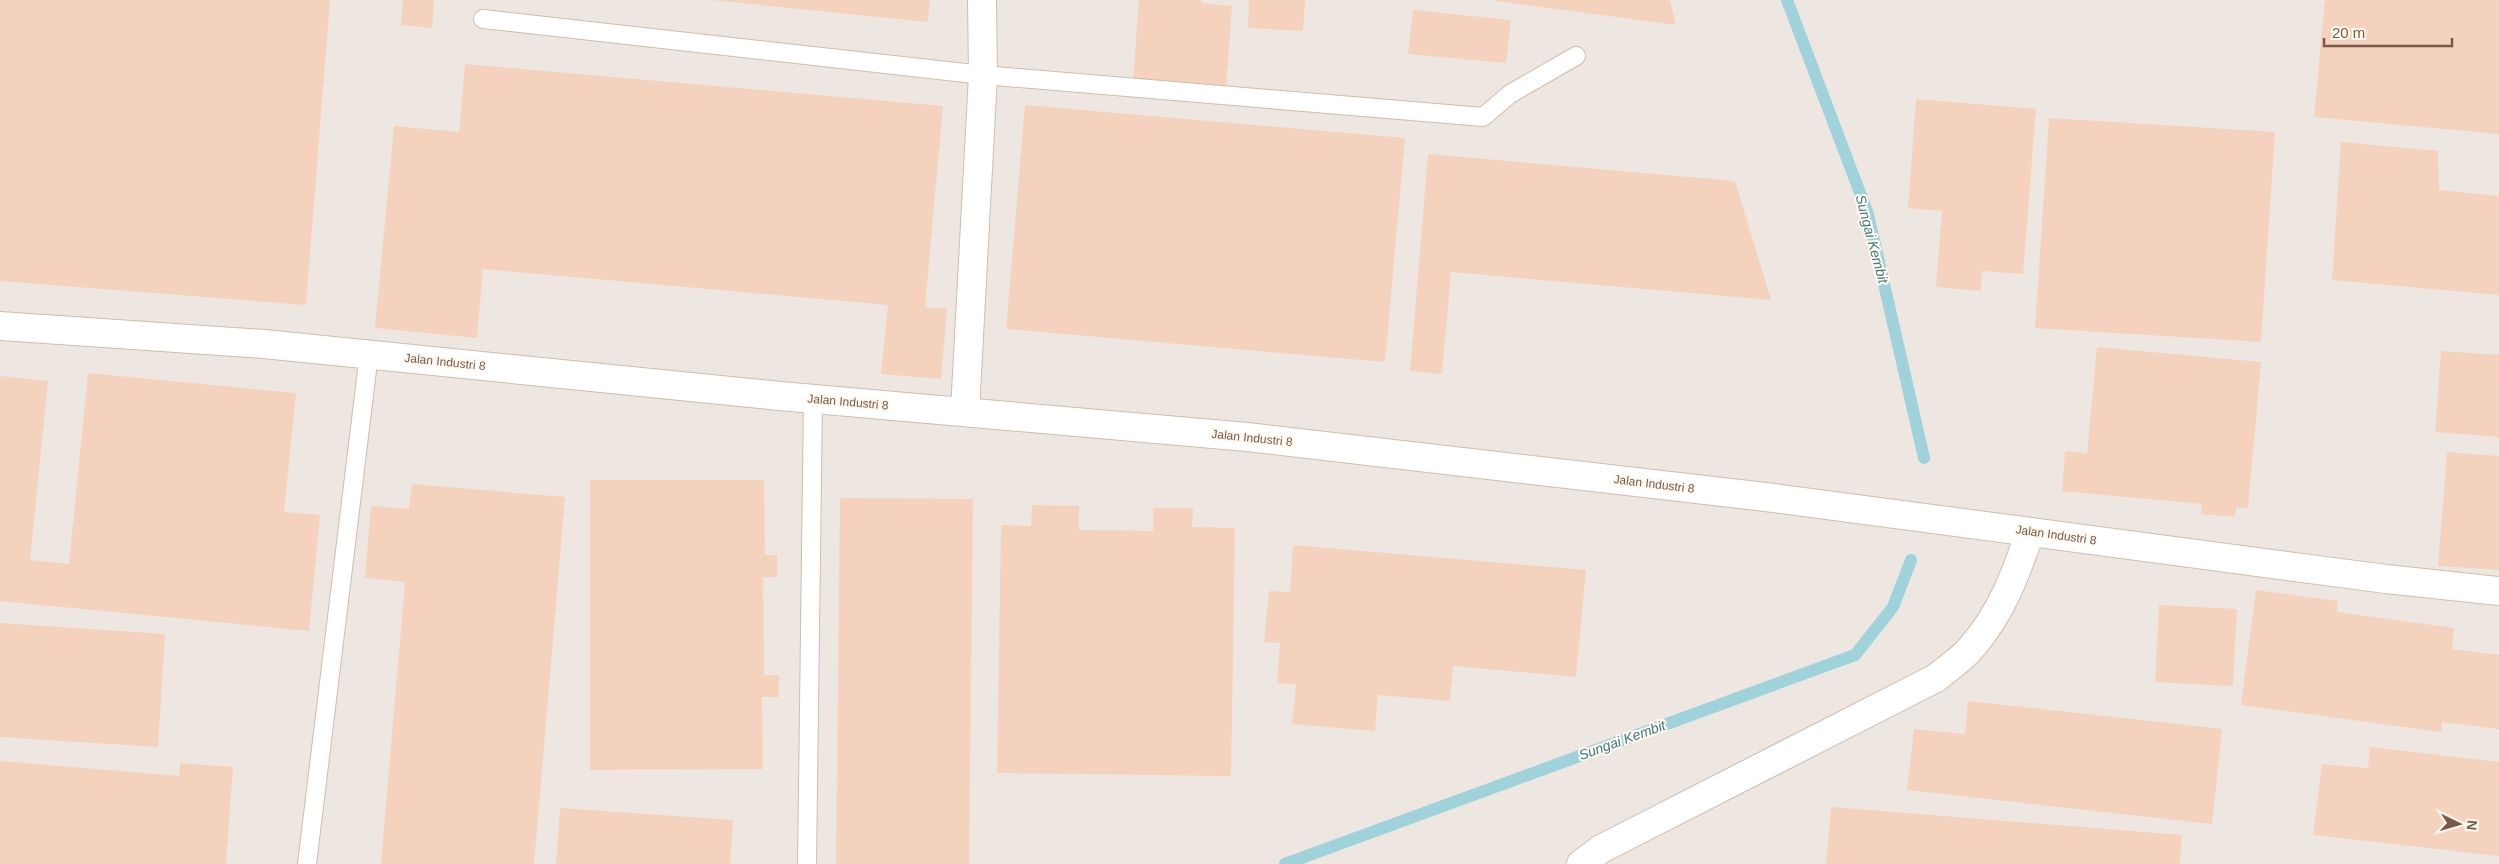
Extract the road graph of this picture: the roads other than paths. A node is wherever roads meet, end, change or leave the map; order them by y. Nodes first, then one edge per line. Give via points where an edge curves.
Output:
1 (982, 0) edge
2 (483, 19) dead end
3 (1576, 56) dead end
4 (983, 75) junction
5 (0, 326) edge
6 (369, 354) junction
7 (814, 399) junction
8 (964, 411) junction
9 (2030, 532) junction
10 (2499, 590) edge
11 (307, 864) edge
12 (807, 864) edge
13 (1581, 864) edge

1 - 4 street
2 - 4 lane
3 - 4 lane via 1510,94 1483,117
4 - 8 street
5 - 6 street, Jalan Industri 8
6 - 7 street, Jalan Industri 8
6 - 11 lane
7 - 8 street, Jalan Industri 8
7 - 12 lane
8 - 9 street, Jalan Industri 8 via 1247,437 1774,498
9 - 10 street, Jalan Industri 8 via 2386,580
9 - 13 street via 2017,573 1998,613 1970,649 1936,678 1601,849

